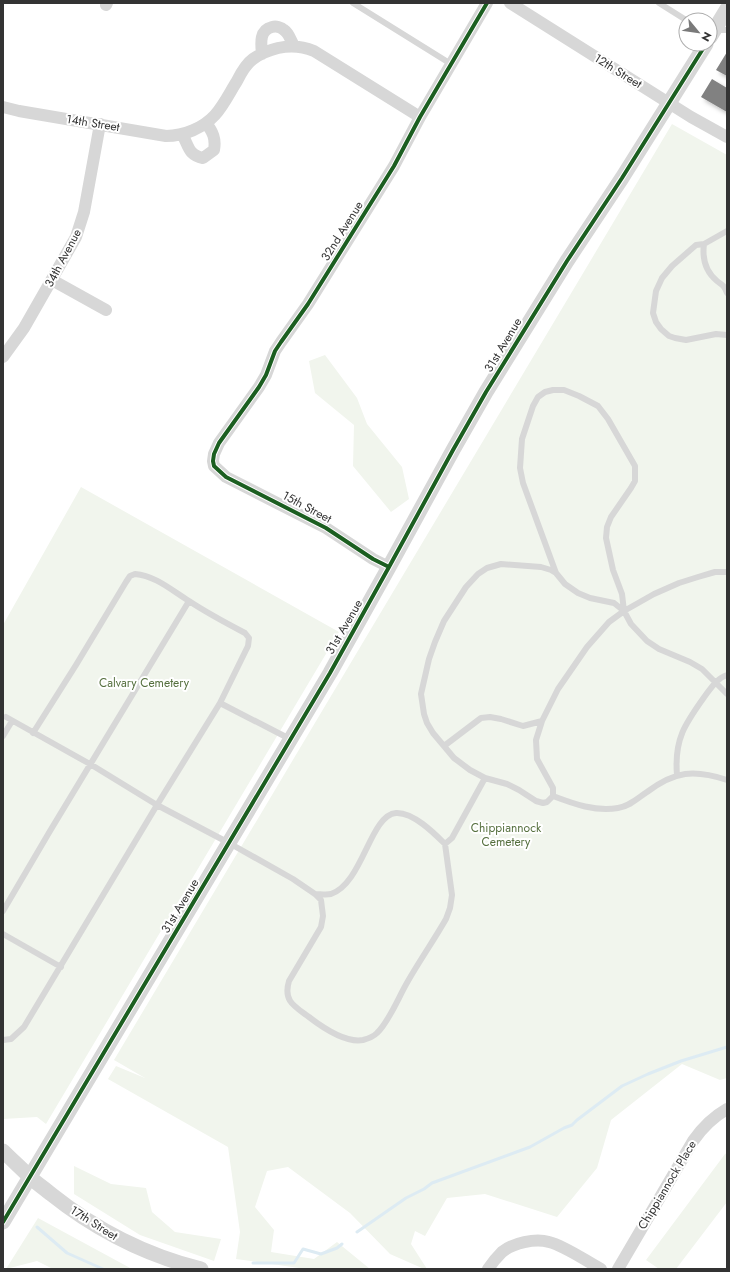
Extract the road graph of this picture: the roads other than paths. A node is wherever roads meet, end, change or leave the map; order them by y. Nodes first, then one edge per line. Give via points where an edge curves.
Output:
1 (353, 3) edge
2 (487, 3) edge
3 (510, 3) edge
4 (659, 3) edge
5 (727, 9) edge
6 (678, 15) edge
7 (718, 26) edge
8 (294, 46) junction
9 (701, 52) edge
10 (262, 54) junction
11 (451, 64) junction
12 (669, 102) junction
13 (3, 107) edge
14 (420, 117) junction
15 (206, 122) junction
16 (100, 124) junction
17 (182, 134) junction
18 (727, 137) edge
19 (727, 231) edge
20 (704, 244) junction
21 (52, 280) junction
22 (727, 292) edge
23 (106, 310) dead end
24 (727, 335) edge
25 (3, 357) edge
26 (214, 466) joint
27 (389, 567) junction
28 (556, 572) junction
29 (727, 572) edge
30 (189, 601) junction
31 (624, 611) junction
32 (727, 675) edge
33 (716, 683) junction
34 (727, 694) edge
35 (220, 703) junction
36 (6, 717) dead end
37 (12, 721) junction
38 (542, 721) junction
39 (33, 733) junction
40 (3, 736) edge
41 (290, 739) junction
42 (444, 746) junction
43 (90, 764) junction
44 (677, 775) junction
45 (485, 778) junction
46 (727, 780) edge
47 (553, 796) junction
48 (157, 805) junction
49 (229, 843) junction
50 (445, 844) junction
51 (315, 894) junction
52 (3, 912) edge
53 (3, 934) edge
54 (60, 967) junction
55 (3, 1040) edge
56 (727, 1109) edge
57 (3, 1151) edge
58 (30, 1177) junction
59 (3, 1222) edge
60 (201, 1269) edge
61 (488, 1269) edge
62 (601, 1269) edge
63 (618, 1269) edge

1 - 11 lane
2 - 11 street, 32nd Avenue
3 - 12 street, 12th Street
4 - 6 lane
5 - 7 street
8 - 10 street, 14th Street via 272,49
8 - 10 street via 285,30 269,28 261,37
8 - 14 street, 14th Street via 314,51
9 - 12 street, 31st Avenue
10 - 15 street, 14th Street via 248,63 219,110
11 - 14 street, 32nd Avenue
12 - 18 street, 12th Street
12 - 27 street, 31st Avenue via 486,392
13 - 16 street, 14th Street
14 - 26 street, 32nd Avenue via 394,166 319,287 275,352 263,381 220,443 214,454
15 - 17 street, 14th Street
15 - 17 street via 214,135 215,143 214,150 204,158 191,153
16 - 17 street, 14th Street via 166,136
16 - 21 street, 34th Avenue via 81,223
19 - 20 lane
20 - 22 lane via 704,263 707,270 725,286
20 - 24 lane via 696,245 662,278 656,291 653,313 661,329 675,338 686,340 716,334
21 - 23 street
21 - 25 street, 34th Avenue via 24,328
26 - 27 street, 15th Street via 226,476 326,528
27 - 41 street, 31st Avenue via 334,667
28 - 31 lane via 565,584 578,593 614,603
28 - 31 lane via 523,483 520,468 522,439 538,397 545,392 564,390 598,406 635,466 635,481 611,517 606,538 613,570 622,594
28 - 42 lane via 540,567 494,565 478,574 457,600 435,642 420,694 427,723
29 - 31 lane via 715,572 679,583
30 - 35 lane via 249,638 248,646
30 - 39 lane via 151,577 135,574 130,576
30 - 43 lane
31 - 33 lane via 631,624 647,641 702,669
31 - 38 lane via 604,627 587,647 558,689
32 - 33 lane
33 - 34 lane
33 - 44 lane via 684,727 678,748
35 - 41 lane
35 - 48 lane
36 - 37 lane
37 - 39 lane
37 - 40 lane
38 - 42 lane via 523,726 501,718 482,718
38 - 47 lane via 536,740 537,759 553,788
39 - 43 lane
41 - 49 street, 31st Avenue
42 - 45 lane via 461,764
43 - 48 lane
43 - 52 lane
44 - 46 lane via 711,774
44 - 47 lane via 619,808 599,810
45 - 47 lane via 507,784 543,803
45 - 50 lane via 452,838
48 - 49 lane
48 - 54 lane
49 - 51 lane
49 - 58 street, 31st Avenue
50 - 51 lane via 419,821 397,813 388,816 375,833 345,885 329,894
50 - 51 lane via 452,895 446,918 384,1024 376,1034 363,1040 343,1038 314,1021 288,997 286,989 289,981 321,927 322,904
53 - 54 lane
54 - 55 lane via 24,1027 11,1039
56 - 63 street, Chippiannock Place via 708,1122 693,1141
57 - 58 street, 17th Street
58 - 59 street, 31st Avenue
58 - 60 street, 17th Street via 87,1221 114,1236 159,1257
61 - 62 street via 502,1252 511,1246 548,1241

